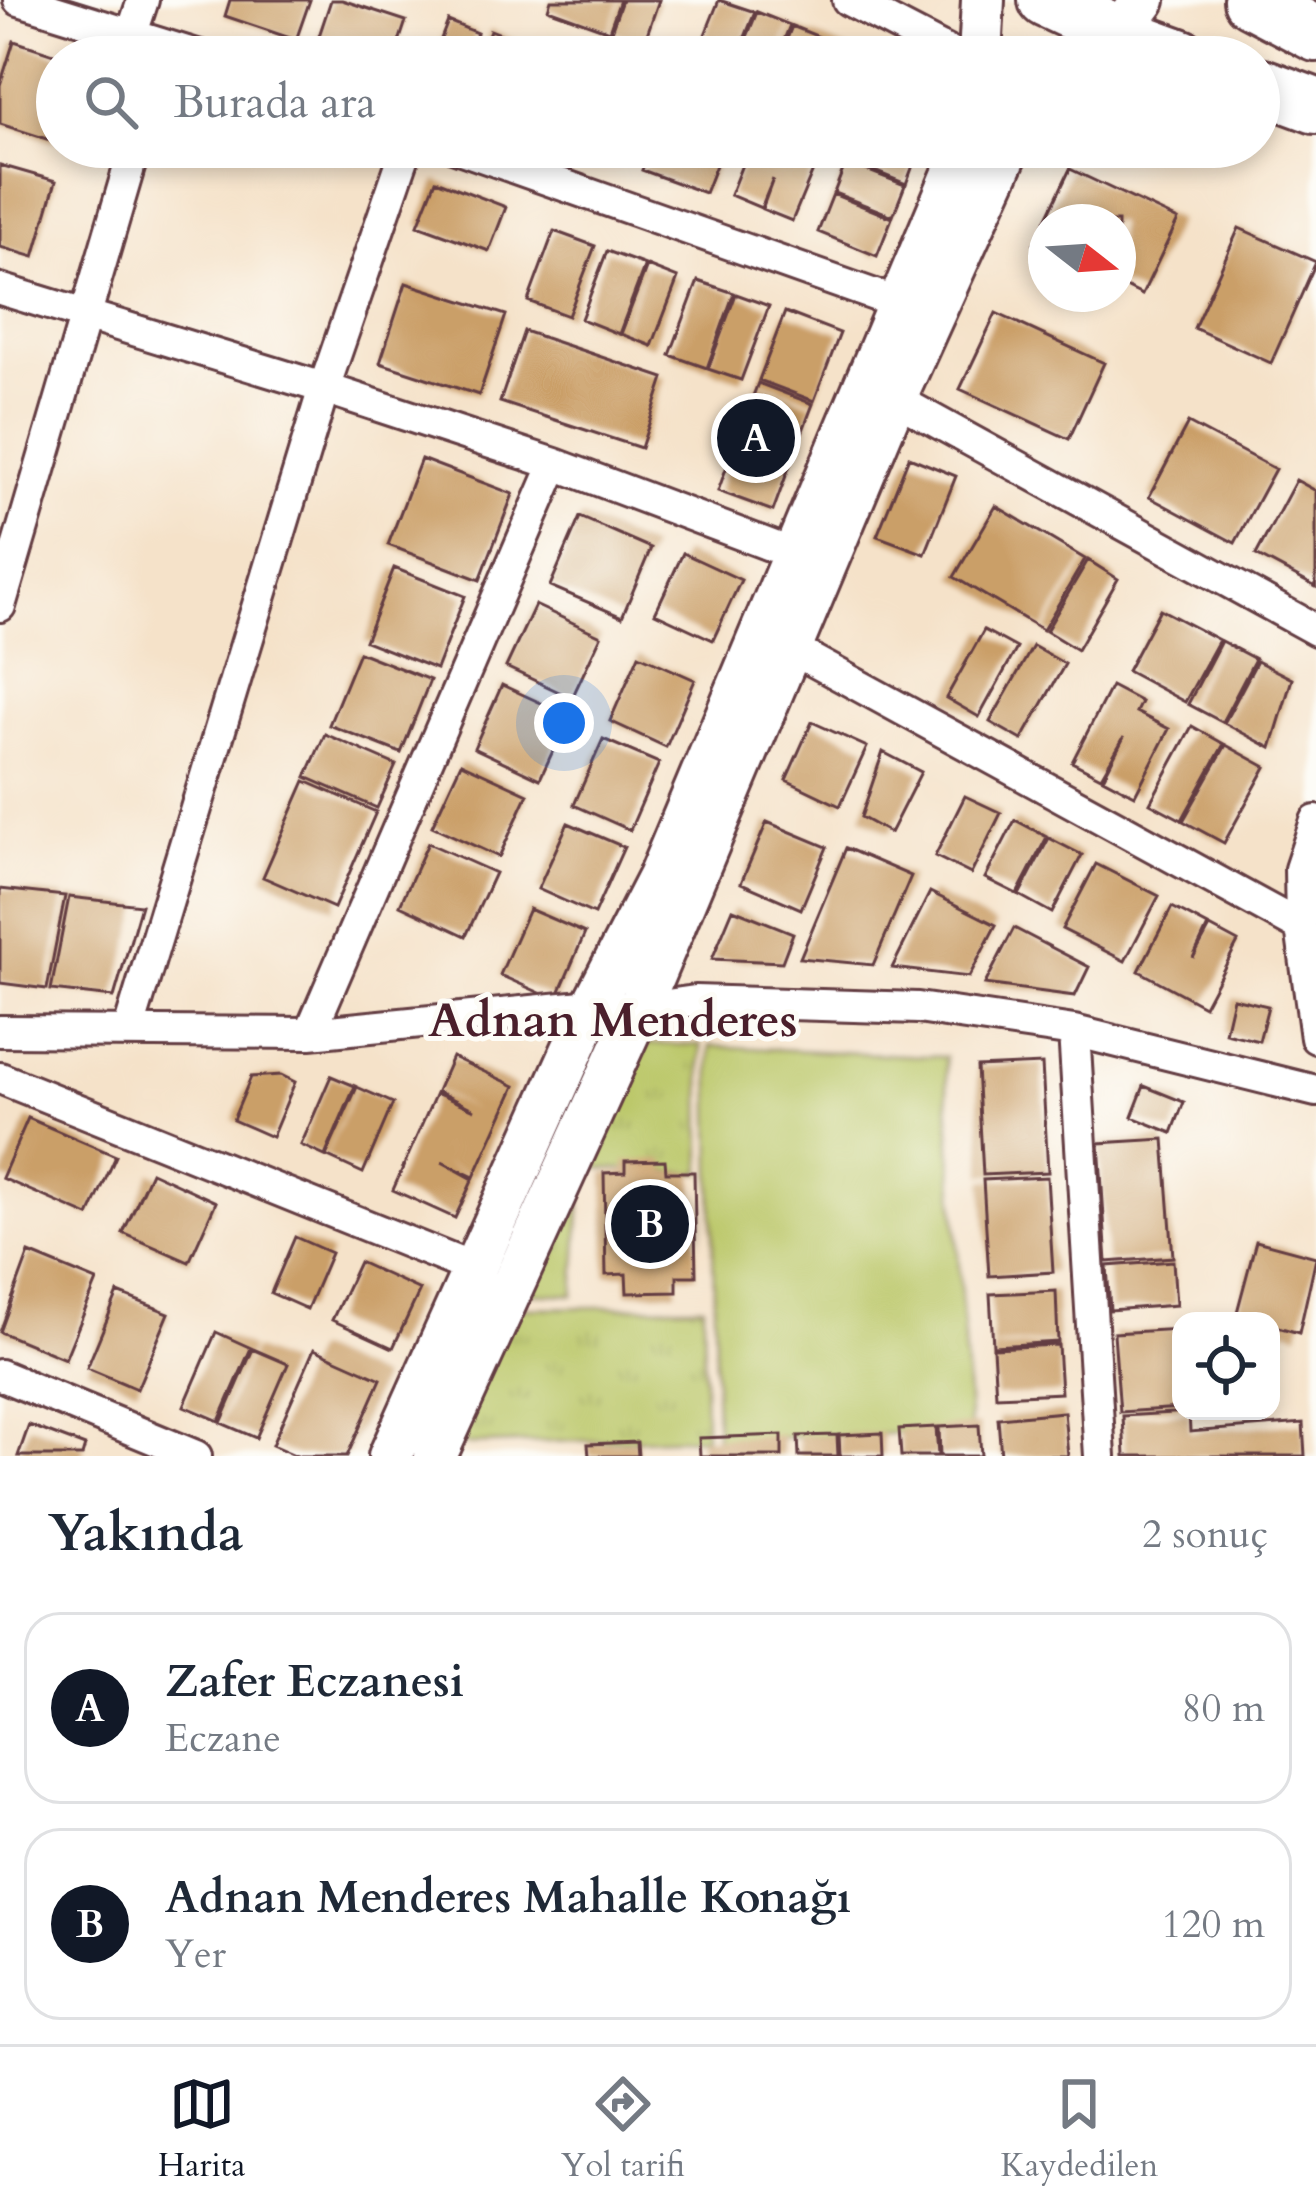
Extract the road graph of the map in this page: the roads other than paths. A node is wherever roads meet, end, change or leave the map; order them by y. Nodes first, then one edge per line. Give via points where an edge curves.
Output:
1 (19, 0) edge
2 (143, 0) edge
3 (848, 0) edge
4 (983, 0) edge
5 (1046, 0) edge
6 (1251, 0) edge
7 (1119, 30) edge
8 (132, 33) junction
9 (1316, 34) edge
10 (138, 36) edge
11 (917, 36) edge
12 (981, 36) edge
13 (1280, 93) edge
14 (1316, 106) edge
15 (129, 168) edge
16 (400, 168) edge
17 (517, 168) edge
18 (959, 168) edge
19 (997, 168) edge
20 (0, 289) edge
21 (917, 306) junction
22 (84, 314) junction
23 (324, 388) junction
24 (881, 390) junction
25 (555, 464) junction
26 (11, 532) edge
27 (796, 555) junction
28 (0, 606) edge
29 (1316, 630) edge
30 (790, 648) junction
31 (1316, 821) edge
32 (1301, 927) junction
33 (593, 1005) junction
34 (639, 1009) junction
35 (0, 1031) edge
36 (1074, 1031) junction
37 (128, 1032) junction
38 (310, 1033) junction
39 (1316, 1038) edge
40 (0, 1078) edge
41 (1316, 1091) edge
42 (474, 1269) junction
43 (0, 1375) edge
44 (196, 1456) edge
45 (390, 1456) edge
46 (435, 1456) edge
47 (1100, 1456) edge

1 - 8 street
2 - 8 street
3 - 11 street
4 - 12 main road
5 - 7 highway
6 - 9 highway
8 - 10 street
13 - 14 highway
15 - 22 street
16 - 23 street
17 - 21 street
18 - 21 main road
19 - 21 main road
20 - 22 street
21 - 24 main road
22 - 23 street
22 - 26 street
23 - 25 street
23 - 37 street
24 - 27 main road
24 - 29 street
24 - 30 main road
25 - 27 street
25 - 38 street
26 - 28 street
27 - 33 main road via 659,877
30 - 32 street
30 - 34 main road
31 - 32 street via 1300,869
32 - 39 street
33 - 34 street
33 - 38 street
33 - 42 main road
34 - 36 street via 695,1001 918,1008
34 - 46 main road
35 - 37 street
36 - 41 street
36 - 47 street
37 - 38 street
40 - 42 street
42 - 45 main road
43 - 44 street

